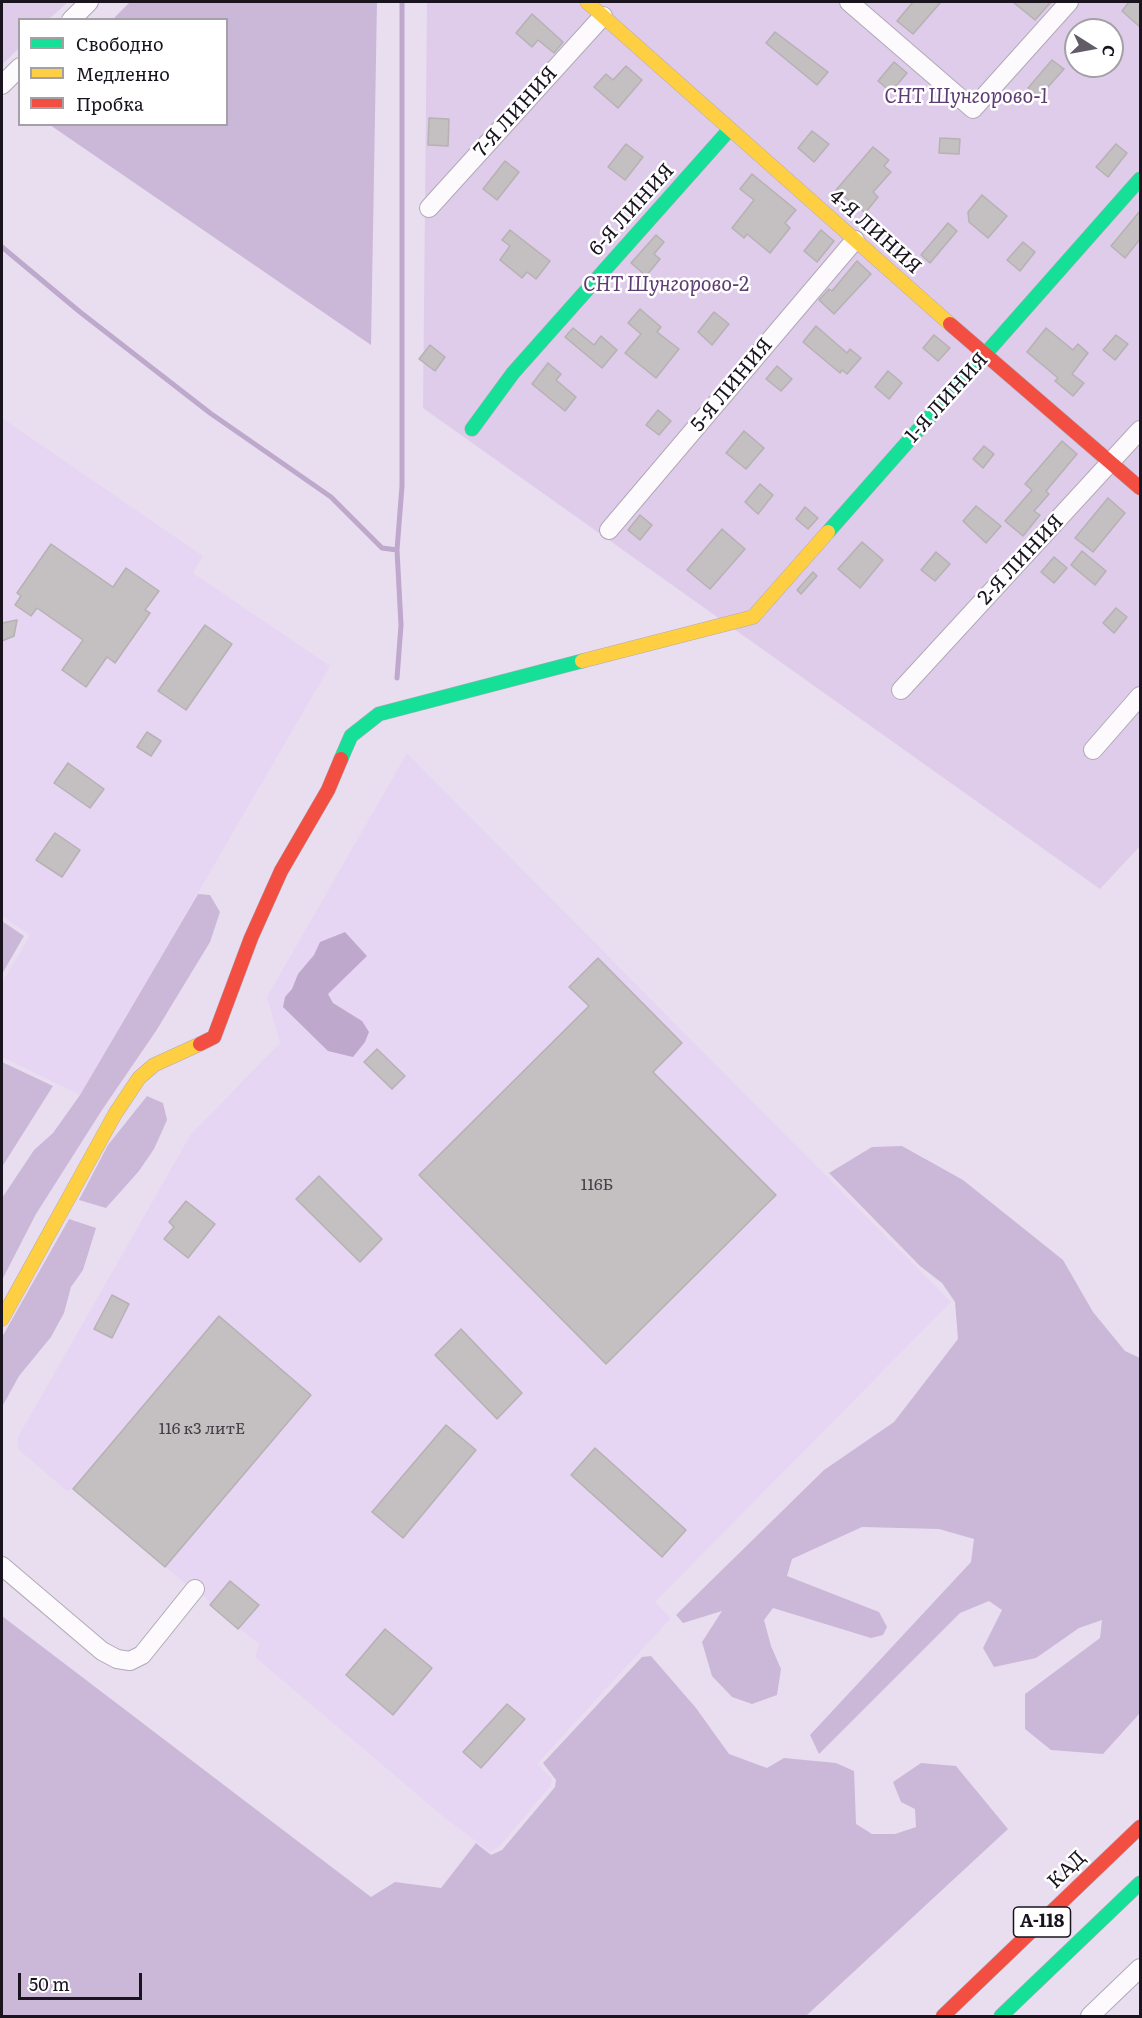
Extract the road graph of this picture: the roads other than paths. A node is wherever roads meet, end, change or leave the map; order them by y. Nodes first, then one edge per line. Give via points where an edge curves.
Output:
1 (89, 2) edge
2 (587, 2) edge
3 (849, 2) edge
4 (1069, 2) edge
5 (603, 16) junction
6 (73, 18) edge
7 (18, 69) edge
8 (2, 85) edge
9 (730, 129) junction
10 (1140, 179) edge
11 (429, 208) dead end
12 (855, 240) junction
13 (985, 356) junction
14 (472, 429) dead end
15 (1140, 430) edge
16 (1111, 462) junction
17 (1140, 488) edge
18 (609, 530) dead end
19 (901, 690) dead end
20 (1140, 696) edge
21 (1093, 750) dead end
22 (2, 1319) edge
23 (2, 1566) edge
24 (195, 1589) dead end
25 (1140, 1827) edge
26 (1140, 1883) edge
27 (1140, 1968) edge
28 (943, 2016) edge
29 (1001, 2016) edge
30 (1090, 2016) edge

1 - 6 street
2 - 5 main road, 4-Я ЛИНИЯ
3 - 4 street via 973,109
5 - 9 main road, 4-Я ЛИНИЯ
5 - 11 street, 7-Я ЛИНИЯ
7 - 8 street
9 - 12 main road, 4-Я ЛИНИЯ
9 - 14 main road, 6-Я ЛИНИЯ via 513,373
10 - 13 main road, 1-Я ЛИНИЯ
12 - 13 main road, 4-Я ЛИНИЯ
12 - 18 street, 5-Я ЛИНИЯ
13 - 16 main road, 4-Я ЛИНИЯ
13 - 22 main road, 1-Я ЛИНИЯ via 753,617 379,714 351,736 328,790 282,871 229,991 214,1037 154,1065 139,1078 115,1114
15 - 16 street, 2-Я ЛИНИЯ
16 - 17 main road, 4-Я ЛИНИЯ
16 - 19 street, 2-Я ЛИНИЯ
20 - 21 street
23 - 24 street via 102,1651 117,1659 130,1660 142,1655
25 - 28 main road, КАД / А-118
26 - 29 main road, А-118
27 - 30 street

